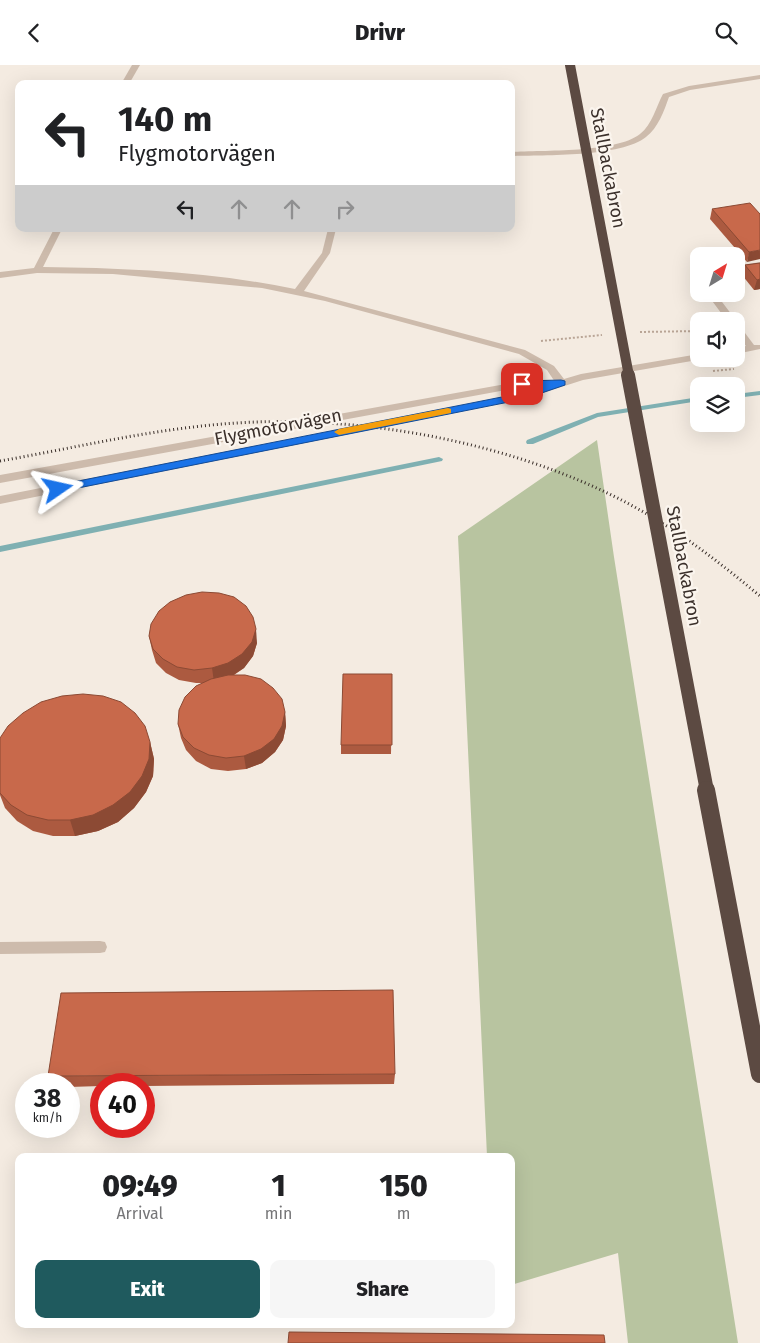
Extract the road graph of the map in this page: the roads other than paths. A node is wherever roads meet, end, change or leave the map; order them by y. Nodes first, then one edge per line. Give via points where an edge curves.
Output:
1 (136, 65) edge
2 (570, 65) edge
3 (760, 77) edge
4 (127, 80) edge
5 (515, 154) edge
6 (56, 232) edge
7 (331, 232) edge
8 (760, 265) edge
9 (745, 268) edge
10 (37, 270) junction
11 (0, 275) edge
12 (298, 292) junction
13 (745, 336) edge
14 (756, 347) edge
15 (690, 359) edge
16 (561, 383) junction
17 (0, 479) edge
18 (0, 500) edge
19 (100, 947) dead end
20 (0, 948) edge
21 (760, 1075) edge

1 - 4 street
2 - 21 highway, Stallbackabron, bridge
3 - 5 street via 688,88 666,96 644,135 623,146
6 - 10 street
7 - 12 street via 326,253
8 - 9 street
10 - 11 street
10 - 12 street via 113,271 262,285
12 - 16 street via 522,352 551,369
13 - 14 street
15 - 16 street, Flygmotorvägen
16 - 17 street, Flygmotorvägen via 522,384
16 - 18 street, Flygmotorvägen via 524,396
19 - 20 street

